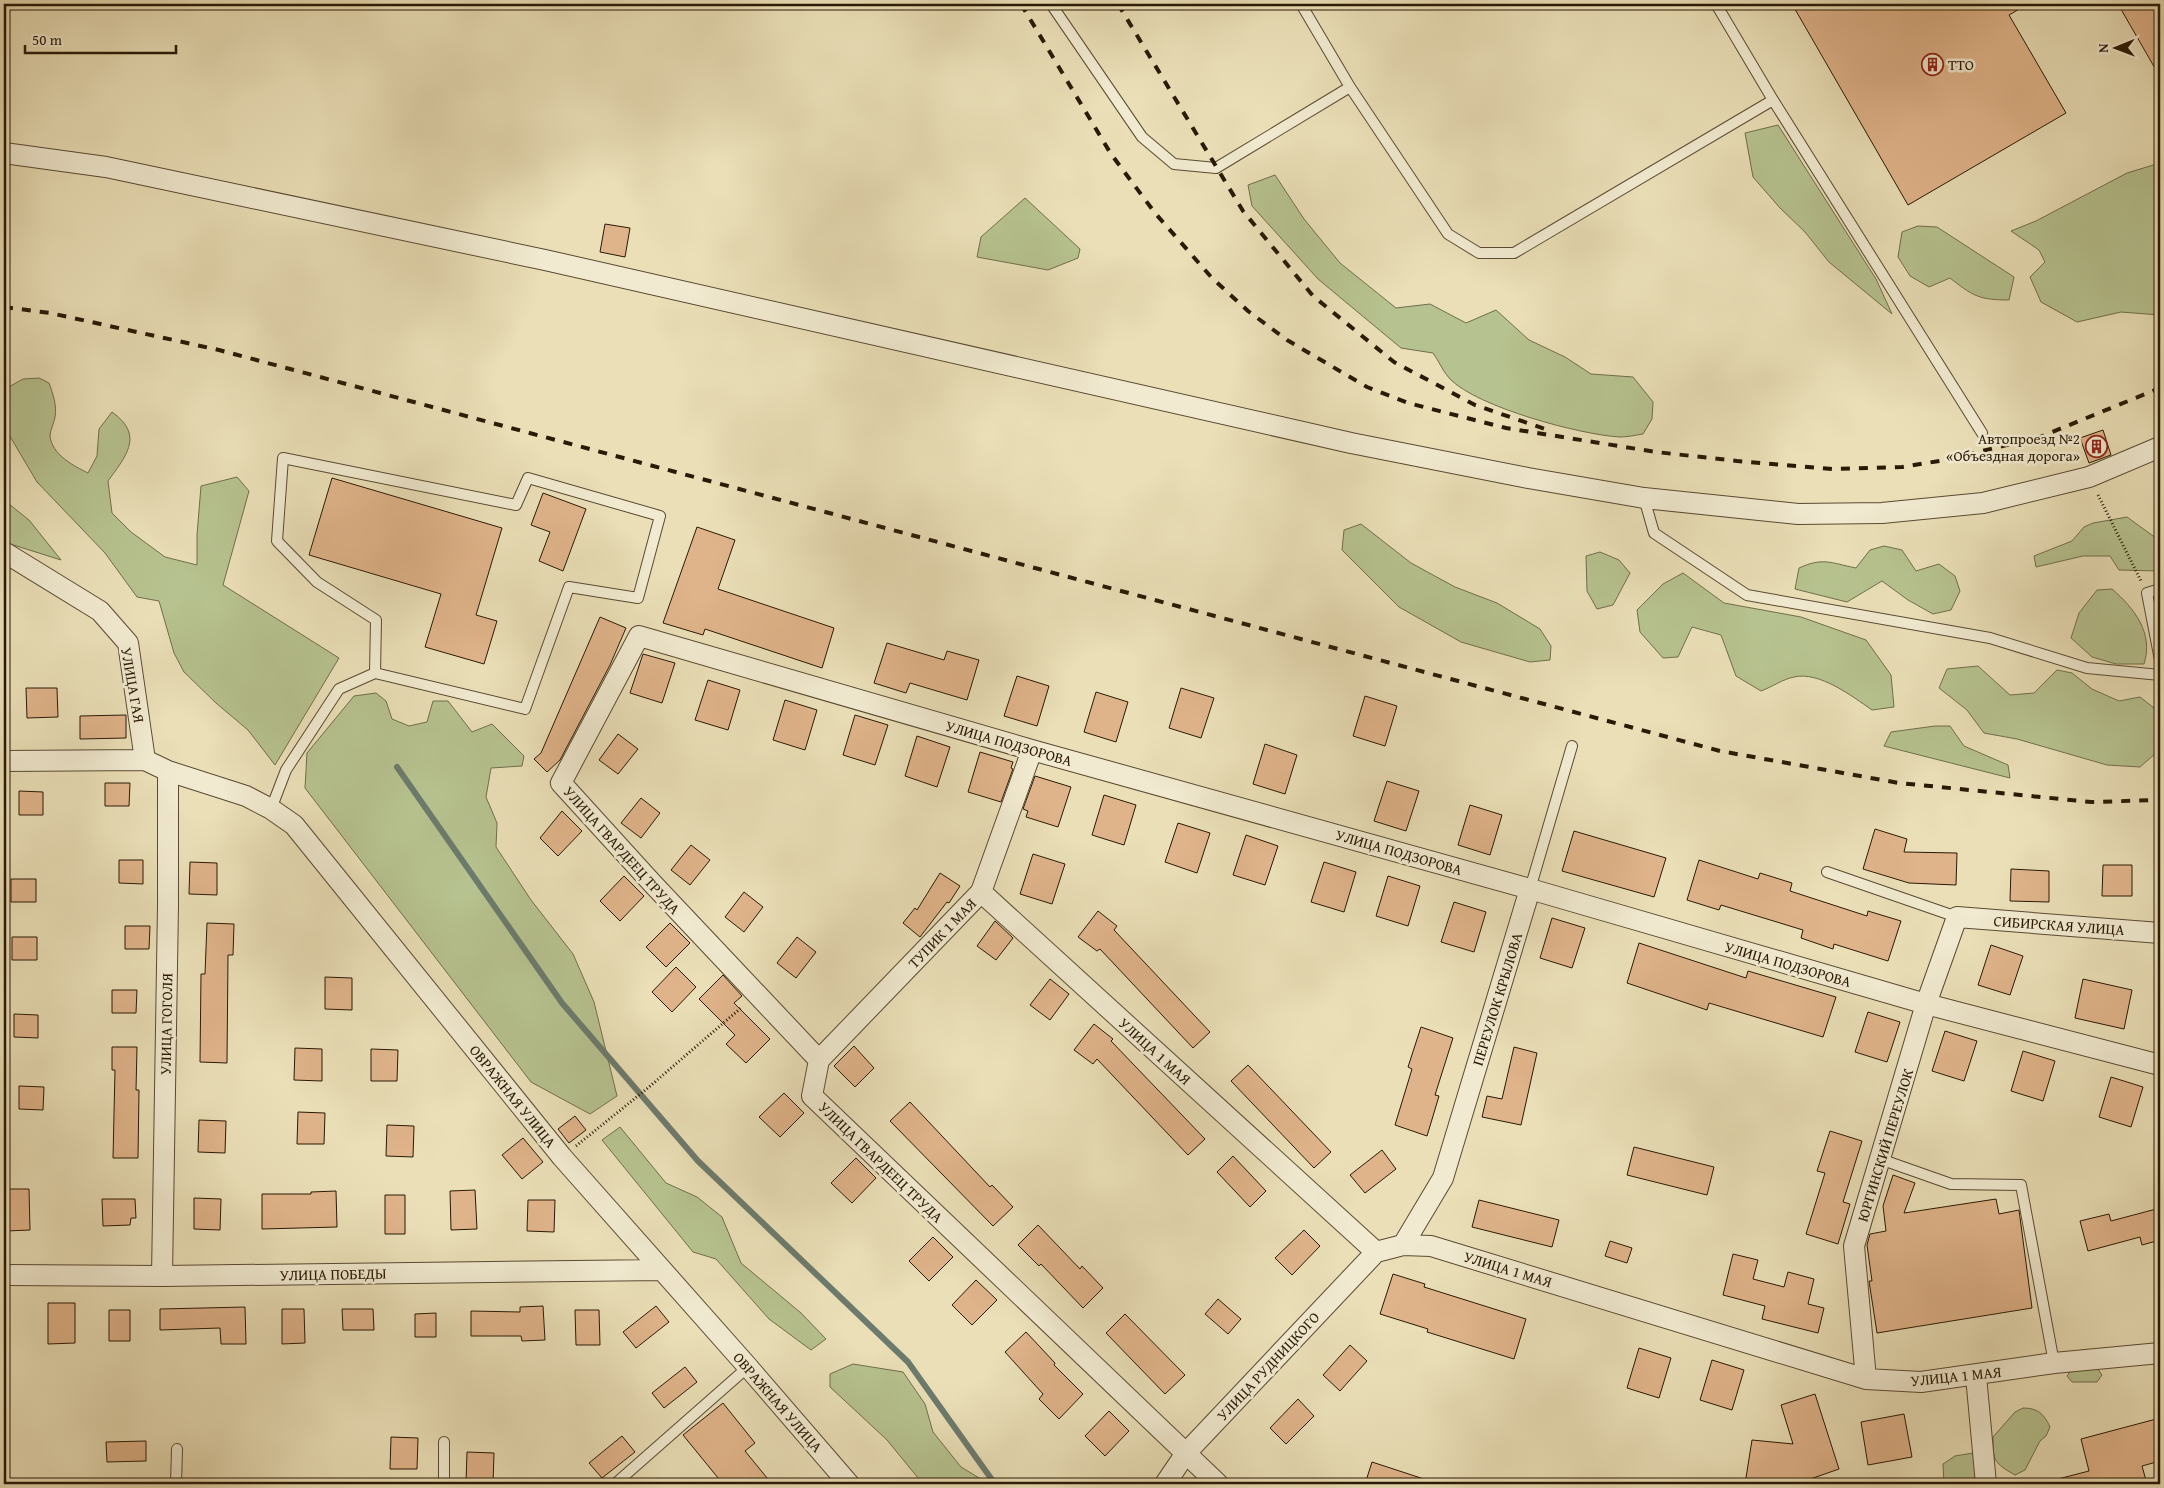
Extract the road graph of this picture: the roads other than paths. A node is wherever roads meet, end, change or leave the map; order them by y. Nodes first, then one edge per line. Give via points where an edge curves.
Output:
1 (1051, 4) edge
2 (1301, 4) edge
3 (1716, 4) edge
4 (1350, 87) junction
5 (1773, 100) junction
6 (4, 153) edge
7 (1982, 433) dead end
8 (2160, 447) edge
9 (1644, 498) junction
10 (4, 552) edge
11 (2160, 589) edge
12 (639, 636) joint
13 (2160, 660) edge
14 (375, 673) junction
15 (2160, 675) edge
16 (1572, 746) dead end
17 (1032, 750) junction
18 (145, 760) junction
19 (4, 761) edge
20 (168, 772) junction
21 (272, 809) junction
22 (1827, 872) dead end
23 (1530, 889) junction
24 (982, 892) junction
25 (1957, 917) junction
26 (2160, 933) edge
27 (1926, 1004) junction
28 (819, 1060) junction
29 (2160, 1065) edge
30 (1880, 1159) junction
31 (1403, 1245) junction
32 (1376, 1252) junction
33 (662, 1270) junction
34 (4, 1275) edge
35 (162, 1276) junction
36 (2160, 1353) edge
37 (2054, 1362) junction
38 (748, 1367) junction
39 (1976, 1376) junction
40 (1866, 1379) junction
41 (444, 1442) dead end
42 (177, 1449) dead end
43 (1186, 1453) junction
44 (176, 1484) edge
45 (444, 1484) edge
46 (615, 1484) edge
47 (848, 1484) edge
48 (1166, 1484) edge
49 (1218, 1484) edge
50 (1986, 1484) edge

1 - 4 lane via 1142,138 1174,164 1216,168
2 - 4 lane
3 - 5 lane
4 - 5 lane via 1448,234 1479,253 1514,253
5 - 7 lane
6 - 9 street via 106,167 545,260 1352,443
8 - 9 street via 2089,477 1983,503 1882,513 1798,514
9 - 15 lane via 1654,533 1747,595 1990,638 2087,668
10 - 18 street, УЛИЦА ГАЯ via 100,611 128,643
11 - 13 lane via 2147,593
12 - 17 street, УЛИЦА ПОДЗОРОВА
12 - 28 street, УЛИЦА ГВАРДЕЕЦ ТРУДА via 561,783
14 - 14 lane via 525,709 570,587 638,598 660,516 528,478 516,505 284,458 277,541 317,582 376,620
14 - 21 lane via 338,689 286,770
16 - 23 lane, ПЕРЕУЛОК КРЫЛОВА
17 - 23 street, УЛИЦА ПОДЗОРОВА
17 - 24 street, ТУПИК 1 МАЯ
18 - 19 street
18 - 20 street, ОВРАЖНАЯ УЛИЦА
20 - 21 street, ОВРАЖНАЯ УЛИЦА via 246,796
20 - 35 street, УЛИЦА ГОГОЛЯ
21 - 33 street, ОВРАЖНАЯ УЛИЦА via 294,825 562,1157
22 - 25 lane
23 - 27 street, УЛИЦА ПОДЗОРОВА
23 - 31 street, ПЕРЕУЛОК КРЫЛОВА via 1442,1178
24 - 28 street, ТУПИК 1 МАЯ
24 - 32 street, УЛИЦА 1 МАЯ
25 - 26 street, СИБИРСКАЯ УЛИЦА
25 - 27 street, ЮРГИНСКИЙ ПЕРЕУЛОК
27 - 29 street, УЛИЦА ПОДЗОРОВА
27 - 30 street, ЮРГИНСКИЙ ПЕРЕУЛОК
28 - 43 street, УЛИЦА ГВАРДЕЕЦ ТРУДА via 812,1096
30 - 37 lane via 1951,1184 2021,1185
30 - 40 street, ЮРГИНСКИЙ ПЕРЕУЛОК via 1854,1246
31 - 32 street, УЛИЦА 1 МАЯ
31 - 40 street, УЛИЦА 1 МАЯ via 1431,1246
32 - 43 street, УЛИЦА РУДНИЦКОГО
33 - 35 street, УЛИЦА ПОБЕДЫ
33 - 38 street, ОВРАЖНАЯ УЛИЦА
34 - 35 street, УЛИЦА ПОБЕДЫ
36 - 37 street, УЛИЦА 1 МАЯ
37 - 39 street, УЛИЦА 1 МАЯ
38 - 46 lane
38 - 47 street, ОВРАЖНАЯ УЛИЦА
39 - 40 street, УЛИЦА 1 МАЯ via 1921,1382
39 - 50 street
41 - 45 lane
42 - 44 lane
43 - 48 street, УЛИЦА РУДНИЦКОГО
43 - 49 street, УЛИЦА ГВАРДЕЕЦ ТРУДА

